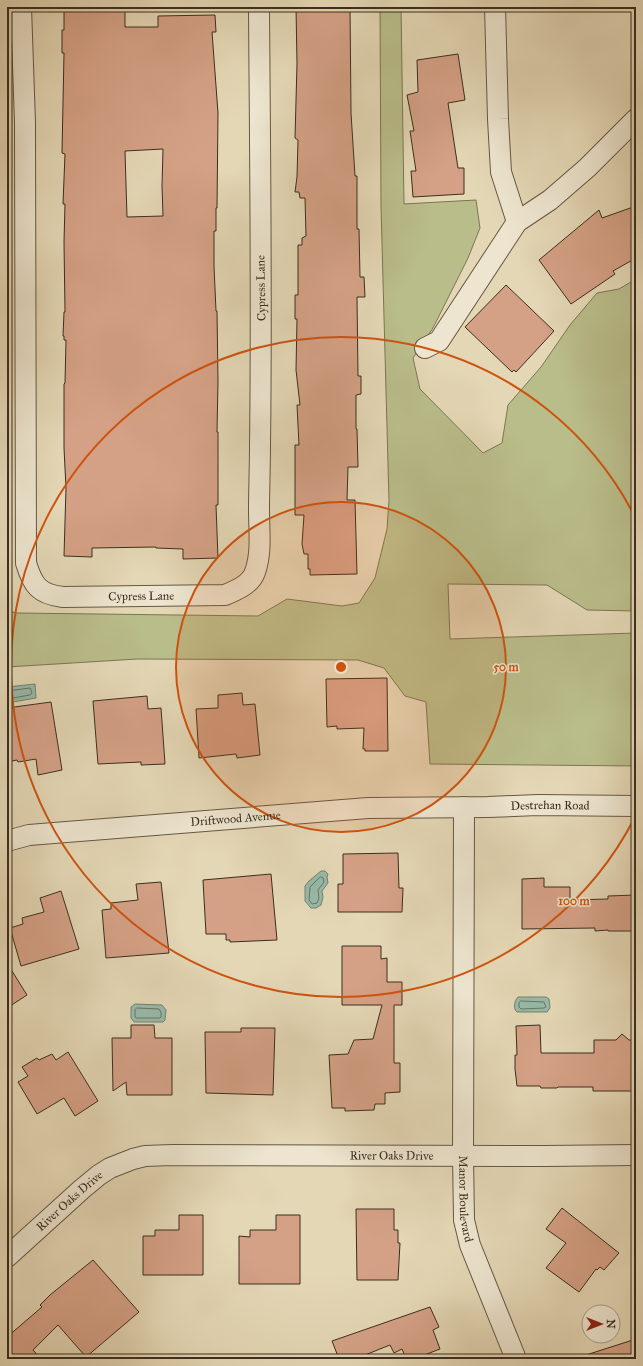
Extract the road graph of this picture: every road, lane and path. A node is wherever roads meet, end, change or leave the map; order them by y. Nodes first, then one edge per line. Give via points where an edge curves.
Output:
1 (21, 7) edge
2 (259, 7) edge
3 (495, 7) edge
4 (636, 119) edge
5 (517, 222) junction
6 (425, 348) dead end
7 (636, 806) edge
8 (464, 807) junction
9 (7, 841) edge
10 (463, 1155) junction
11 (636, 1155) edge
12 (7, 1257) edge
13 (516, 1359) edge

1 - 2 street, Cypress Lane via 25,123 26,563 30,578 38,588 50,595 63,597 225,595 241,588 255,573 260,554 262,331
3 - 5 street via 501,172
4 - 5 street via 587,168 550,200
5 - 6 street via 439,341
7 - 8 street, Destrehan Road
8 - 9 street, Driftwood Avenue via 368,808 54,832
8 - 10 street
10 - 11 street, Manor Boulevard
10 - 12 street, River Oaks Drive via 145,1156 110,1168 99,1175
10 - 13 street, Manor Boulevard via 466,1232

